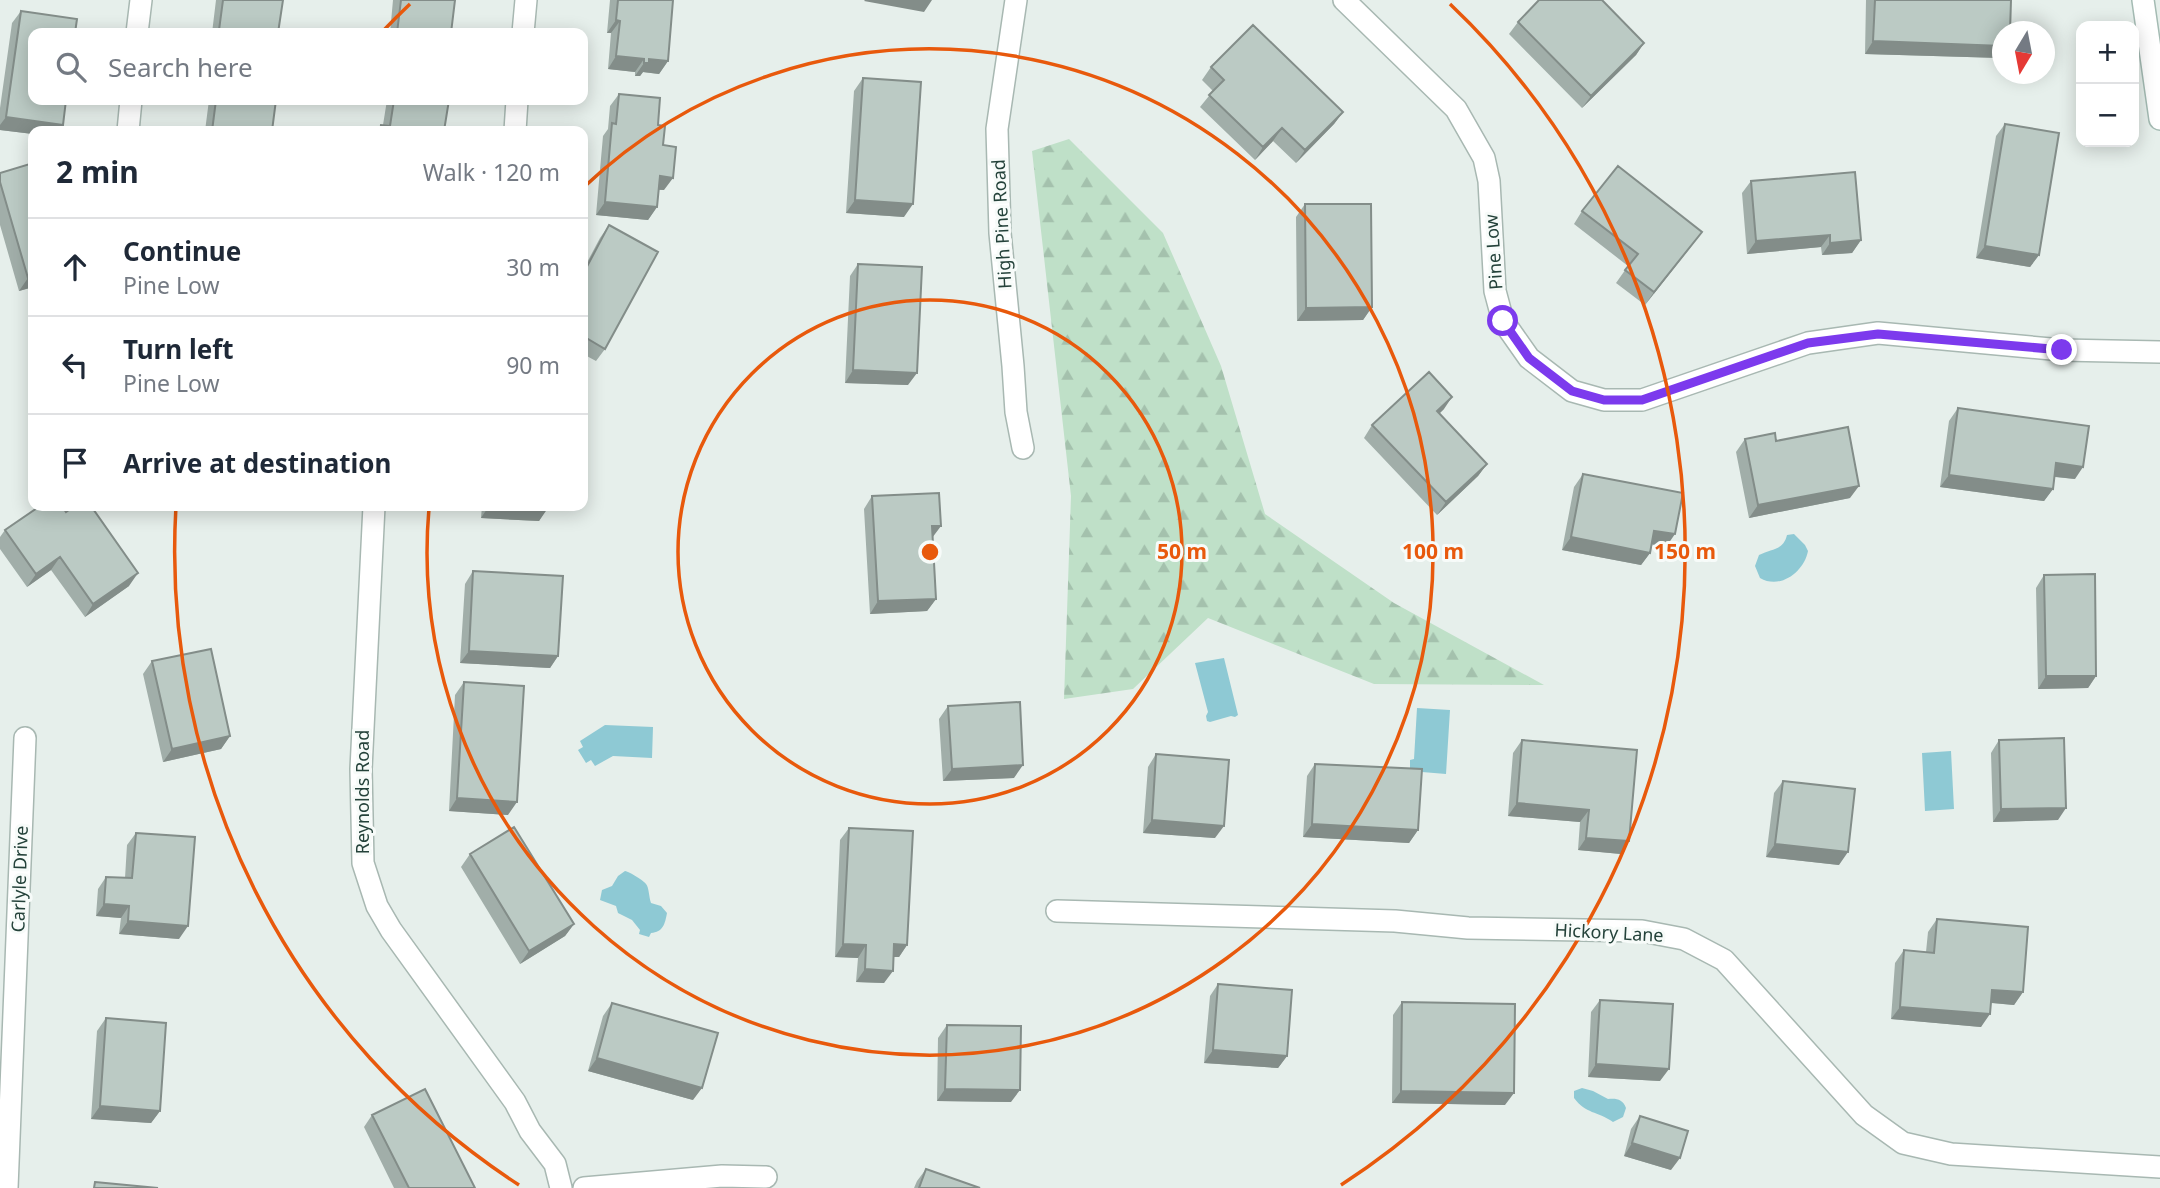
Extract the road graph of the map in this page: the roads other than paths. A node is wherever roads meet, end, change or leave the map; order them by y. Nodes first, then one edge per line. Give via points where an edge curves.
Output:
1 (141, 0) edge
2 (526, 0) edge
3 (1016, 0) edge
4 (1344, 0) edge
5 (2143, 0) edge
6 (138, 28) edge
7 (523, 28) edge
8 (131, 105) edge
9 (517, 105) edge
10 (2160, 119) edge
11 (128, 126) edge
12 (514, 126) edge
13 (2160, 352) edge
14 (1023, 448) dead end
15 (374, 511) edge
16 (25, 738) dead end
17 (1057, 911) dead end
18 (2160, 1167) edge
19 (766, 1177) dead end
20 (7, 1188) edge
21 (561, 1188) edge
22 (584, 1188) edge

1 - 6 street
2 - 7 street
3 - 14 street, High Pine Road via 997,129 1000,233
4 - 13 street, Pine Low via 1456,109 1479,148 1489,181 1495,291 1503,321 1529,358 1572,391 1604,400 1642,400 1808,343 1878,334 2062,350
5 - 10 street
8 - 11 street
9 - 12 street
15 - 21 street, Reynolds Road via 361,769 363,863 377,906 391,930 555,1164
16 - 20 street, Carlyle Drive
17 - 18 street, Hickory Lane via 1642,931 1684,939 1724,960 1864,1115 1903,1143 1951,1154
19 - 22 street via 722,1176

